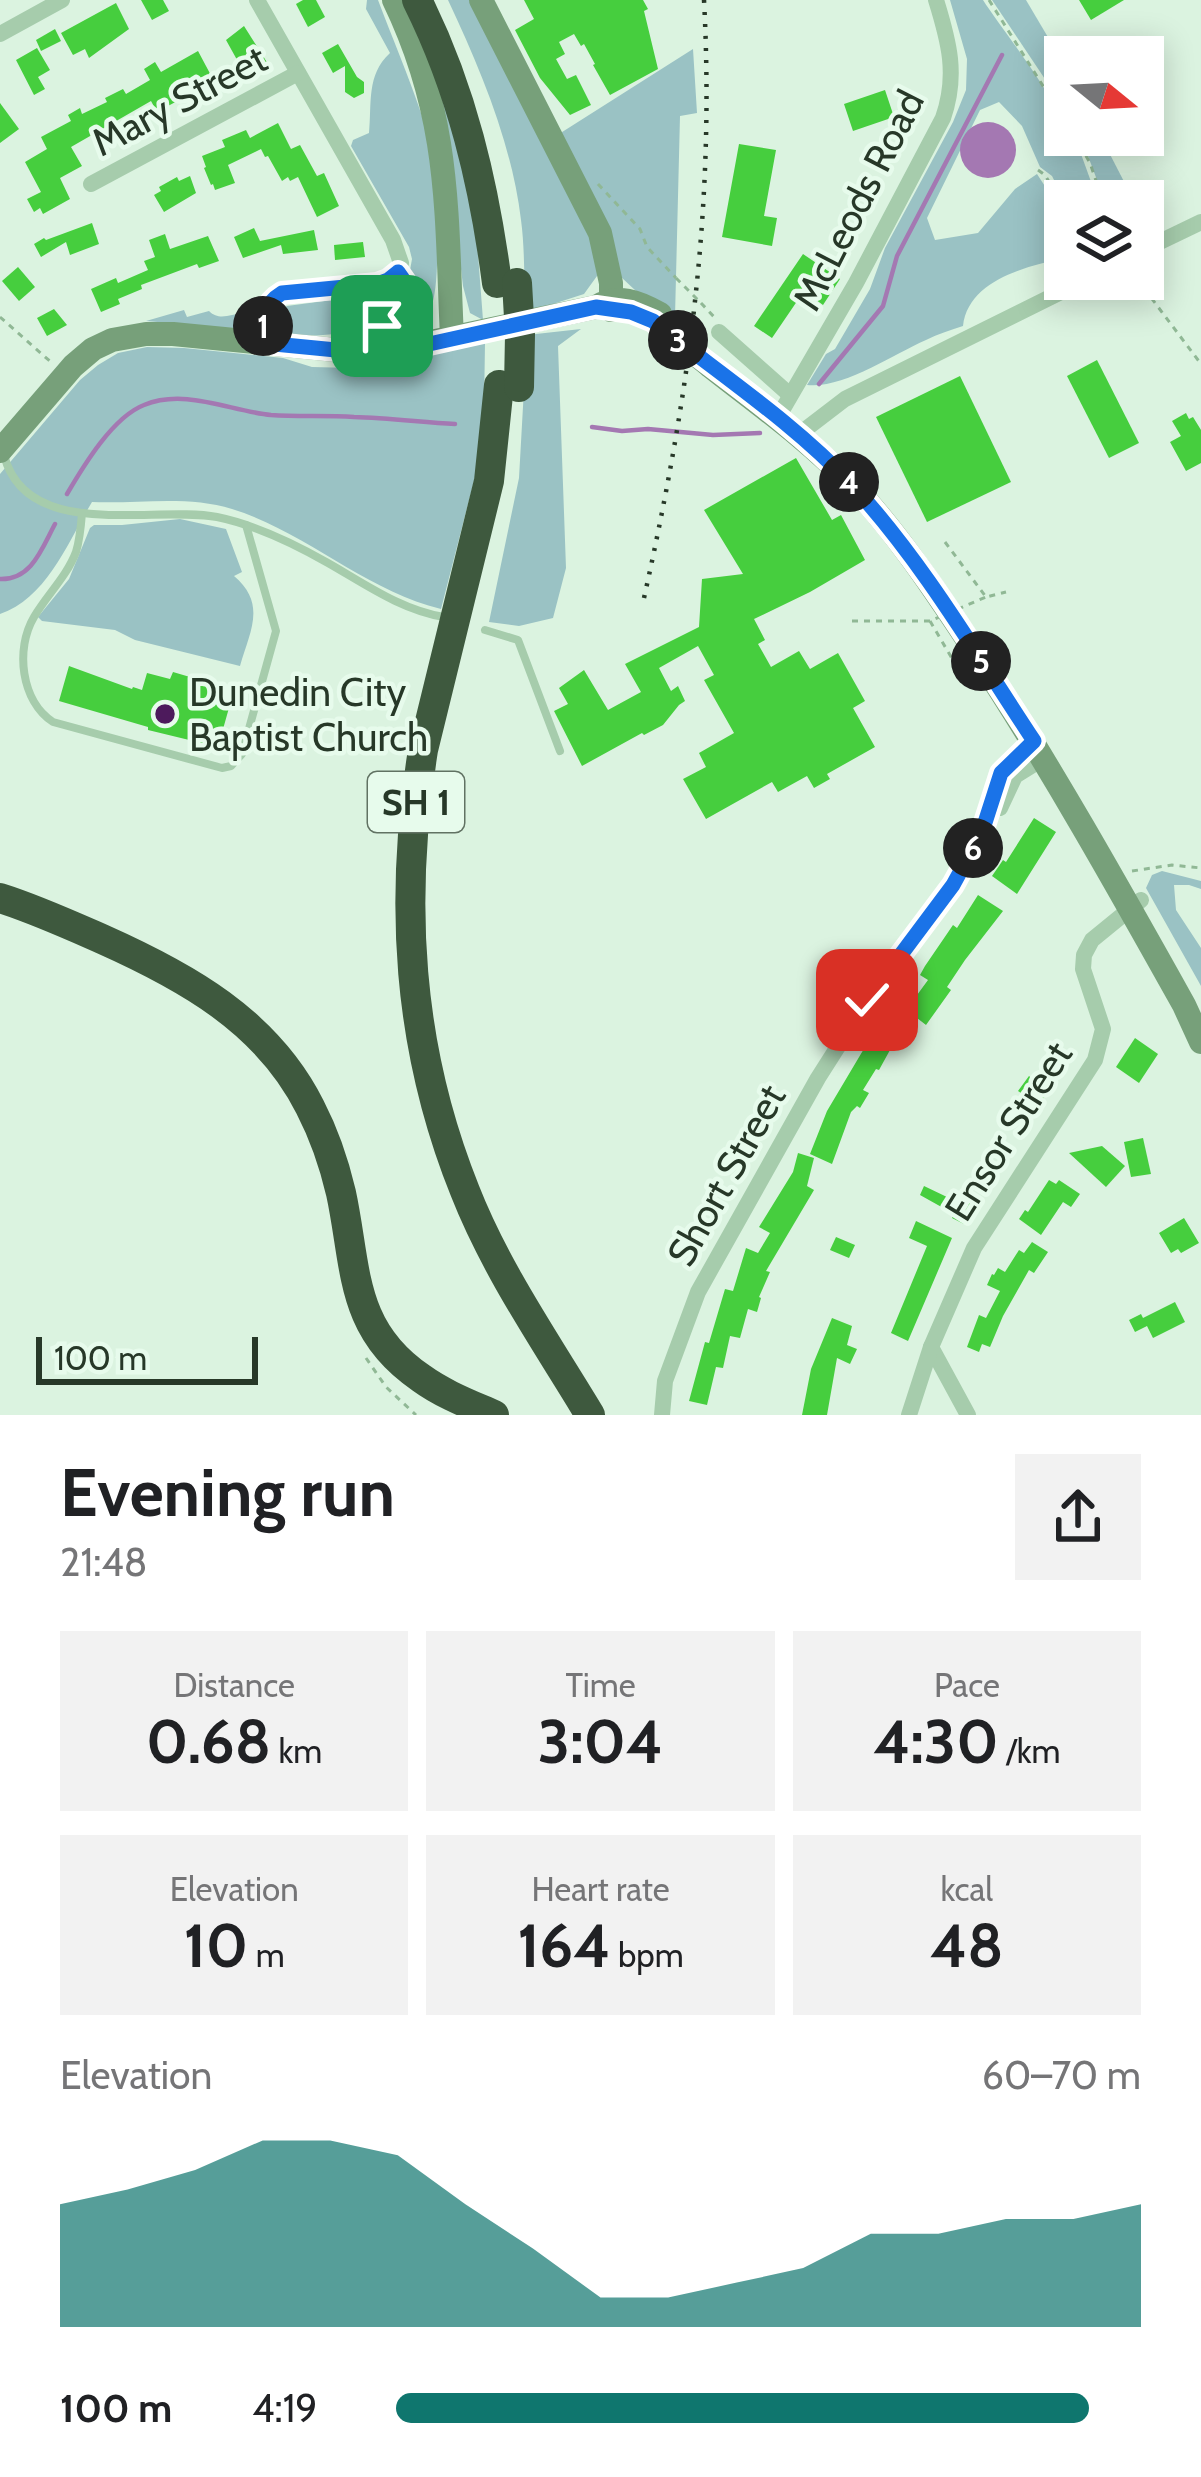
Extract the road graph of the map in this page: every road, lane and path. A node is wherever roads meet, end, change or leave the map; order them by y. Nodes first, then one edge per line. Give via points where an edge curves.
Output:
1 (62, 0) edge
2 (257, 0) edge
3 (394, 0) edge
4 (417, 0) edge
5 (440, 0) edge
6 (481, 0) edge
7 (936, 0) edge
8 (989, 0) edge
9 (27, 8) edge
10 (0, 34) edge
11 (298, 74) junction
12 (1044, 88) edge
13 (1038, 170) dead end
14 (1048, 180) edge
15 (596, 182) dead end
16 (91, 184) dead end
17 (1201, 222) edge
18 (1164, 240) edge
19 (398, 272) junction
20 (507, 283) junction
21 (1045, 300) edge
22 (1153, 300) edge
23 (701, 303) dead end
24 (606, 306) junction
25 (0, 316) edge
26 (719, 332) dead end
27 (380, 334) dead end
28 (452, 338) junction
29 (264, 343) junction
30 (1201, 364) edge
31 (65, 375) junction
32 (509, 386) junction
33 (783, 408) junction
34 (801, 431) junction
35 (1, 449) edge
36 (82, 514) junction
37 (246, 524) junction
38 (945, 542) dead end
39 (1006, 592) dead end
40 (986, 597) junction
41 (444, 617) dead end
42 (852, 621) dead end
43 (929, 621) junction
44 (485, 630) dead end
45 (967, 684) dead end
46 (1039, 749) junction
47 (560, 751) dead end
48 (1201, 868) edge
49 (1126, 872) junction
50 (0, 898) edge
51 (1136, 905) junction
52 (1201, 1011) edge
53 (1201, 1042) edge
54 (932, 1347) junction
55 (494, 1415) edge
56 (590, 1415) edge
57 (613, 1415) edge
58 (662, 1415) edge
59 (909, 1415) edge
60 (968, 1415) edge

1 - 9 street
2 - 11 street
3 - 28 main road via 438,131
4 - 20 highway, SH 1 via 465,119
5 - 20 highway, SH 1 via 496,155
6 - 24 main road via 600,233
7 - 33 street, McLeods Road via 952,54 943,118
8 - 12 path
9 - 10 street
11 - 16 street, Mary Street
11 - 19 street via 397,247
13 - 14 path
15 - 23 path, bridge
17 - 18 street
19 - 27 path via 405,282
19 - 29 street via 377,284 282,293 264,311
20 - 32 highway, SH 1
21 - 34 street via 845,399
22 - 30 path
24 - 28 main road
24 - 33 main road, bridge via 636,302
25 - 31 path
26 - 33 street
28 - 29 main road via 393,350
29 - 31 main road via 129,335 93,349
31 - 35 main road
32 - 56 highway, SH 1 via 423,750 409,898 412,974 427,1066 465,1192 503,1273
32 - 57 highway, SH 1 via 506,499 435,809 431,957 442,1040 479,1173
33 - 34 main road
34 - 46 main road via 890,530
34 - 49 main road via 838,455 961,604
35 - 36 lane via 18,485
36 - 37 lane via 194,514
36 - 37 lane via 75,555 27,633 31,696 53,722 222,768 242,754 276,631
37 - 41 lane
38 - 40 path
39 - 40 path
40 - 43 path, bridge
42 - 43 path, bridge
43 - 45 path
44 - 47 lane via 518,640
46 - 51 main road
46 - 58 street, Short Street via 818,1078 698,1292 665,1381
48 - 49 path
49 - 51 main road
50 - 55 highway via 185,979 272,1049 309,1103 331,1155 357,1293 370,1320 418,1376
51 - 52 main road
51 - 53 main road
51 - 54 street, Ensor Street via 1084,955 1103,1028 1096,1060 982,1233
54 - 59 street, Ensor Street
54 - 60 street

